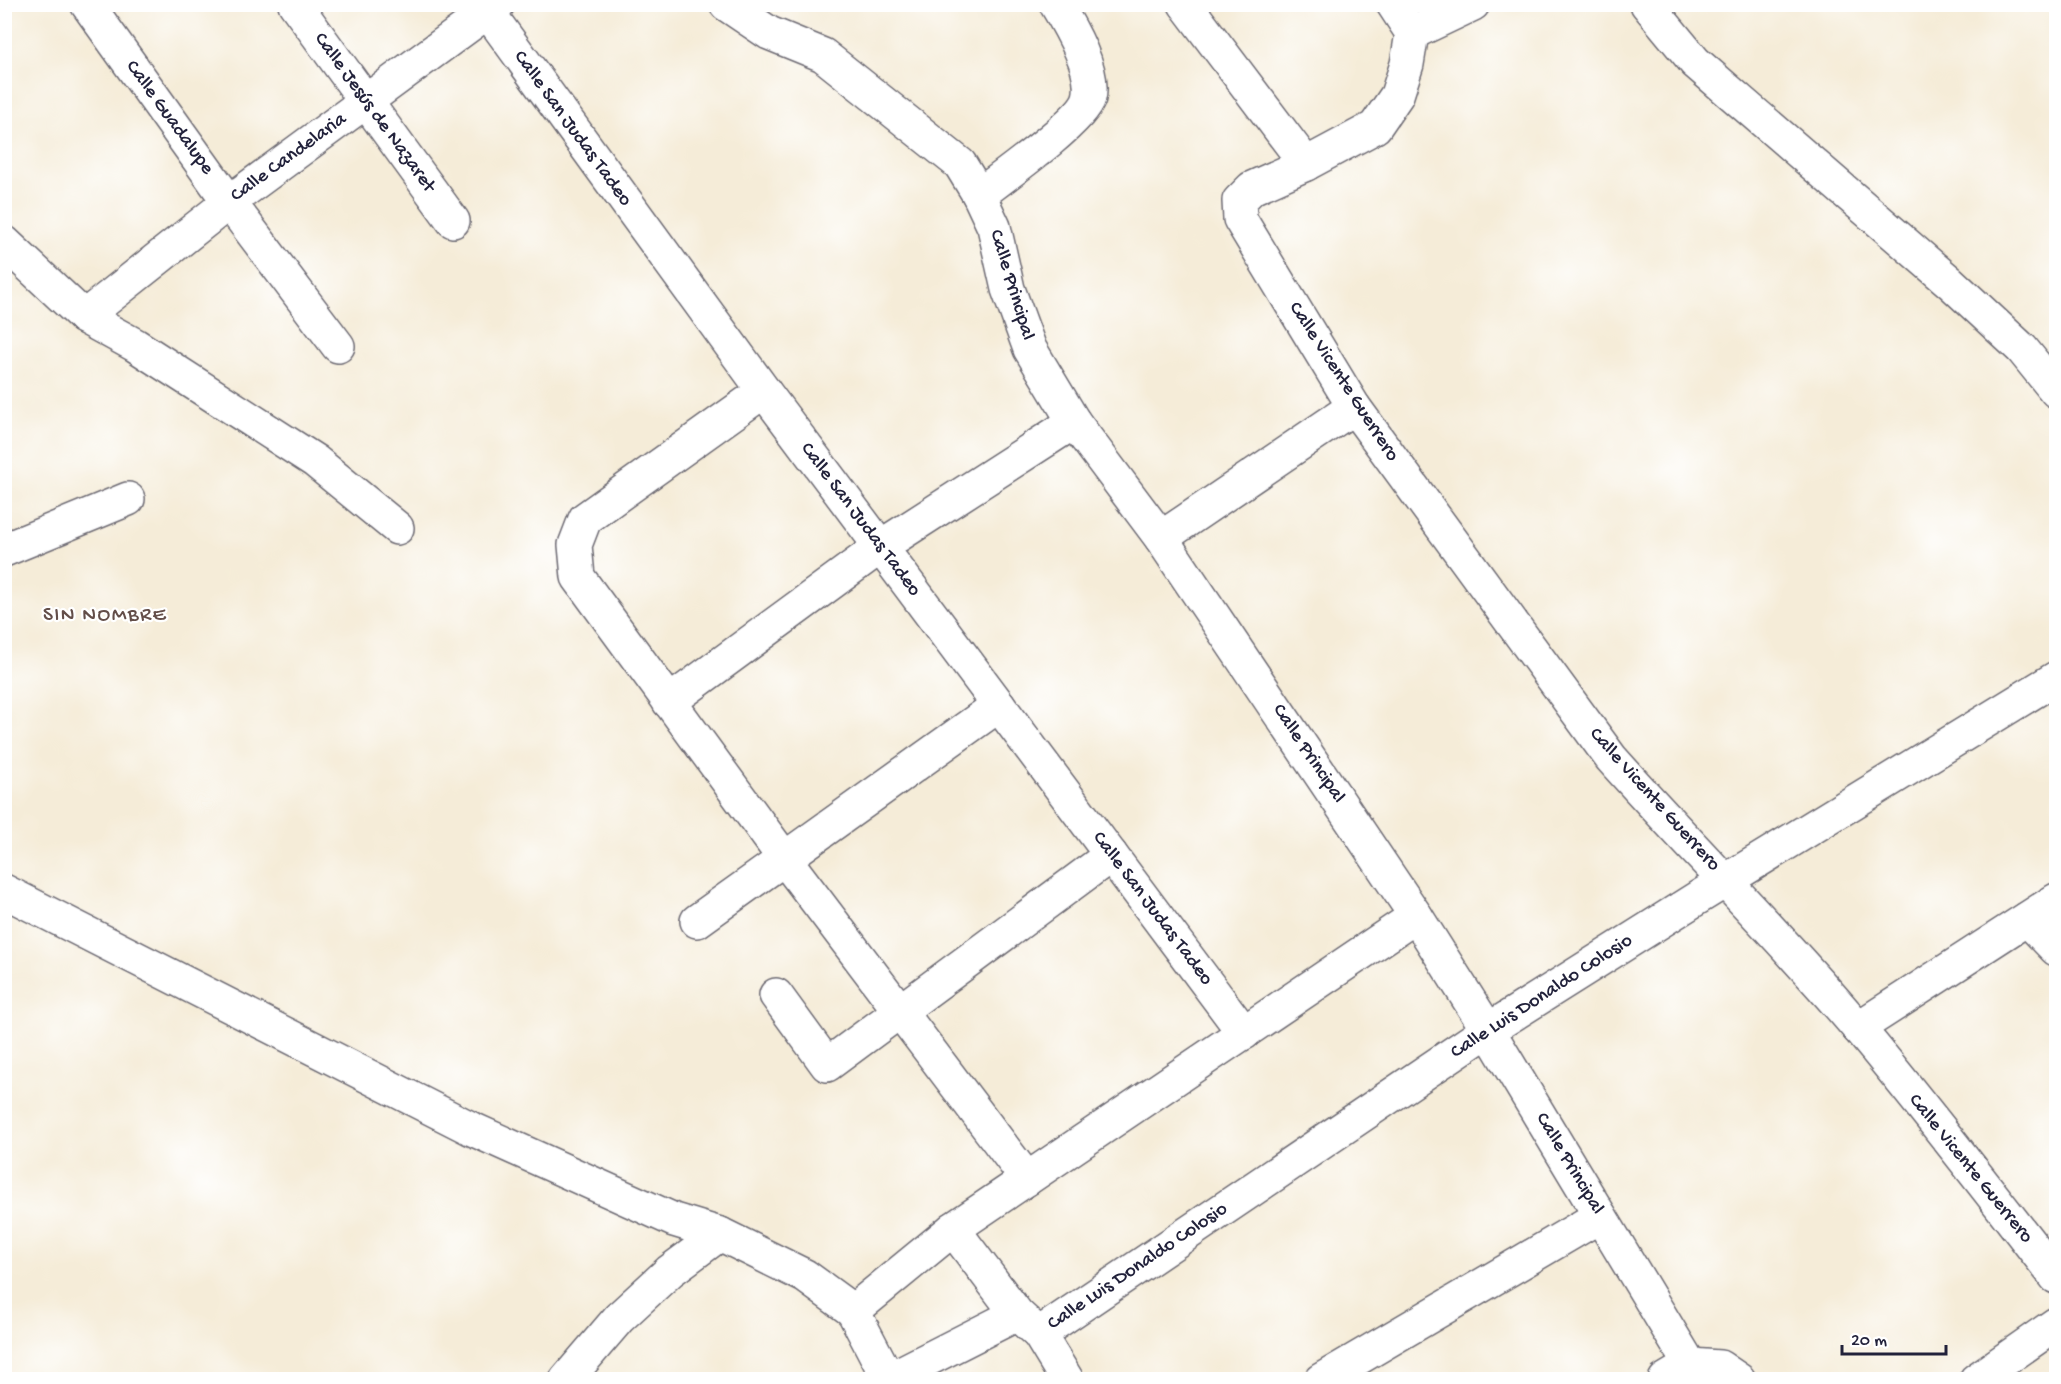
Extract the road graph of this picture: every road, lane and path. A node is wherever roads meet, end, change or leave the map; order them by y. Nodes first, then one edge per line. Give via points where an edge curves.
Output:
1 (87, 4) edge
2 (295, 4) edge
3 (726, 4) edge
4 (1056, 4) edge
5 (1185, 4) edge
6 (1393, 4) edge
7 (1473, 4) edge
8 (1647, 4) edge
9 (489, 7) edge
10 (1412, 33) junction
11 (366, 102) junction
12 (1306, 164) junction
13 (979, 195) junction
14 (229, 202) junction
15 (453, 221) dead end
16 (4, 242) edge
17 (84, 317) junction
18 (338, 346) dead end
19 (764, 391) junction
20 (2056, 391) edge
21 (1354, 407) junction
22 (1074, 422) junction
23 (128, 499) dead end
24 (397, 528) dead end
25 (1161, 538) junction
26 (880, 548) junction
27 (4, 550) edge
28 (2056, 678) edge
29 (669, 702) junction
30 (999, 705) junction
31 (1111, 855) junction
32 (784, 858) junction
33 (1726, 881) junction
34 (4, 891) edge
35 (2056, 900) edge
36 (1416, 916) junction
37 (2027, 919) junction
38 (698, 921) dead end
39 (2056, 949) edge
40 (776, 995) dead end
41 (899, 1011) junction
42 (1858, 1028) junction
43 (1488, 1030) junction
44 (1244, 1033) junction
45 (1027, 1179) junction
46 (1600, 1216) junction
47 (952, 1229) junction
48 (720, 1234) junction
49 (2056, 1277) edge
50 (853, 1311) junction
51 (1028, 1324) junction
52 (2056, 1324) edge
53 (1683, 1375) edge
54 (889, 1379) edge
55 (566, 1380) edge
56 (1067, 1380) edge
57 (1321, 1380) edge
58 (1739, 1380) edge
59 (1976, 1380) edge

1 - 14 street, Calle Guadalupe
2 - 11 street, Calle Jesús de Nazaret
3 - 13 street, Calle Principal via 769,33 823,55 960,164
4 - 13 street via 1089,72 1089,99 1073,122
5 - 12 street
6 - 10 street
7 - 10 street
8 - 20 street via 1695,62 1951,284 2022,349
9 - 11 street, Calle Candelaria
9 - 19 street, Calle San Judas Tadeo
10 - 12 street via 1397,95 1375,127
11 - 14 street, Calle Candelaria
11 - 15 street, Calle Jesús de Nazaret
12 - 21 street, Calle Vicente Guerrero via 1252,188 1239,201 1240,219
13 - 22 street, Calle Principal via 994,227 1008,289 1030,349
14 - 17 street, Calle Candelaria
14 - 18 street, Calle Guadalupe
16 - 17 street
17 - 24 street via 145,351 315,461
19 - 26 street, Calle San Judas Tadeo
19 - 29 street via 585,519 575,545 578,577
21 - 25 street
21 - 33 street, Calle Vicente Guerrero via 1611,758
22 - 25 street, Calle Principal
22 - 26 street
23 - 27 street
25 - 36 street, Calle Principal
26 - 29 street
26 - 30 street, Calle San Judas Tadeo
28 - 33 street, Calle Luis Donaldo Colosio
29 - 32 street
30 - 31 street, Calle San Judas Tadeo
30 - 32 street
31 - 41 street
31 - 44 street, Calle San Judas Tadeo
32 - 38 street
32 - 41 street
33 - 42 street, Calle Vicente Guerrero
33 - 43 street, Calle Luis Donaldo Colosio
34 - 48 street via 470,1128 674,1220
35 - 37 street
36 - 43 street, Calle Principal
36 - 44 street
37 - 39 street
37 - 42 street
40 - 41 street via 827,1065
41 - 45 street
42 - 49 street, Calle Vicente Guerrero
43 - 46 street, Calle Principal
43 - 51 street, Calle Luis Donaldo Colosio
44 - 45 street
45 - 47 street
46 - 53 street, Calle Principal
46 - 57 street
47 - 50 street
47 - 51 street
48 - 50 street via 805,1276
48 - 55 street via 670,1271 620,1318
50 - 54 street
51 - 54 street, Calle Luis Donaldo Colosio
51 - 56 street
52 - 59 street
53 - 58 street via 1720,1367

